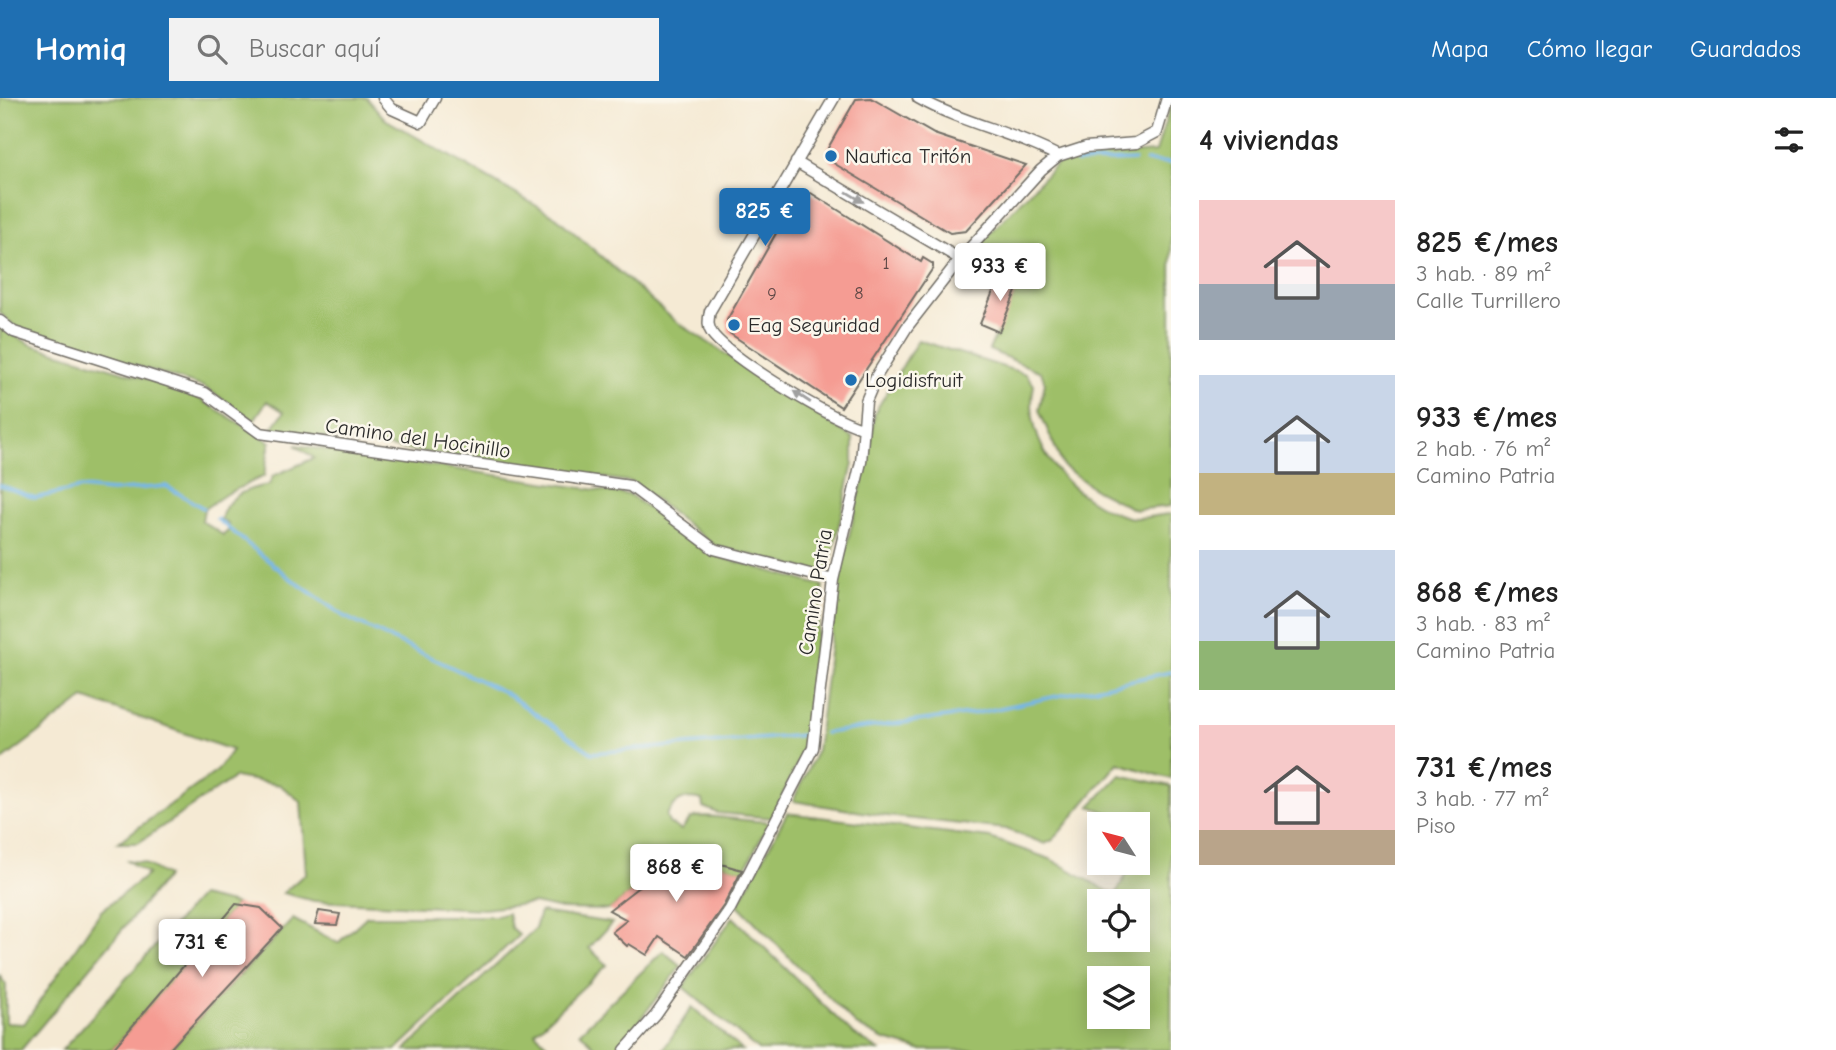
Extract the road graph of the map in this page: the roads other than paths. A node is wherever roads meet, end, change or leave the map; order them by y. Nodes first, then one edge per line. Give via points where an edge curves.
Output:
1 (383, 98) edge
2 (435, 98) edge
3 (834, 98) edge
4 (918, 98) edge
5 (1167, 98) edge
6 (1058, 156) junction
7 (796, 162) junction
8 (960, 259) junction
9 (0, 321) edge
10 (862, 428) junction
11 (833, 580) junction
12 (625, 1050) edge

1 - 2 street via 392,109 421,122
3 - 7 street
4 - 6 street
5 - 6 street via 1157,132 1136,143 1086,147
6 - 8 street, Camino Patria
7 -> 8 street
10 -> 7 street via 837,419 737,355 713,335 708,324 710,311
8 - 10 street, Camino Patria via 907,327 877,375 866,401
9 - 11 street, Camino del Hocinillo via 14,332 205,393 260,433 630,486 714,549
10 - 11 street, Camino Patria via 861,462
11 - 12 street, Camino Patria via 813,748 730,909 656,1015

